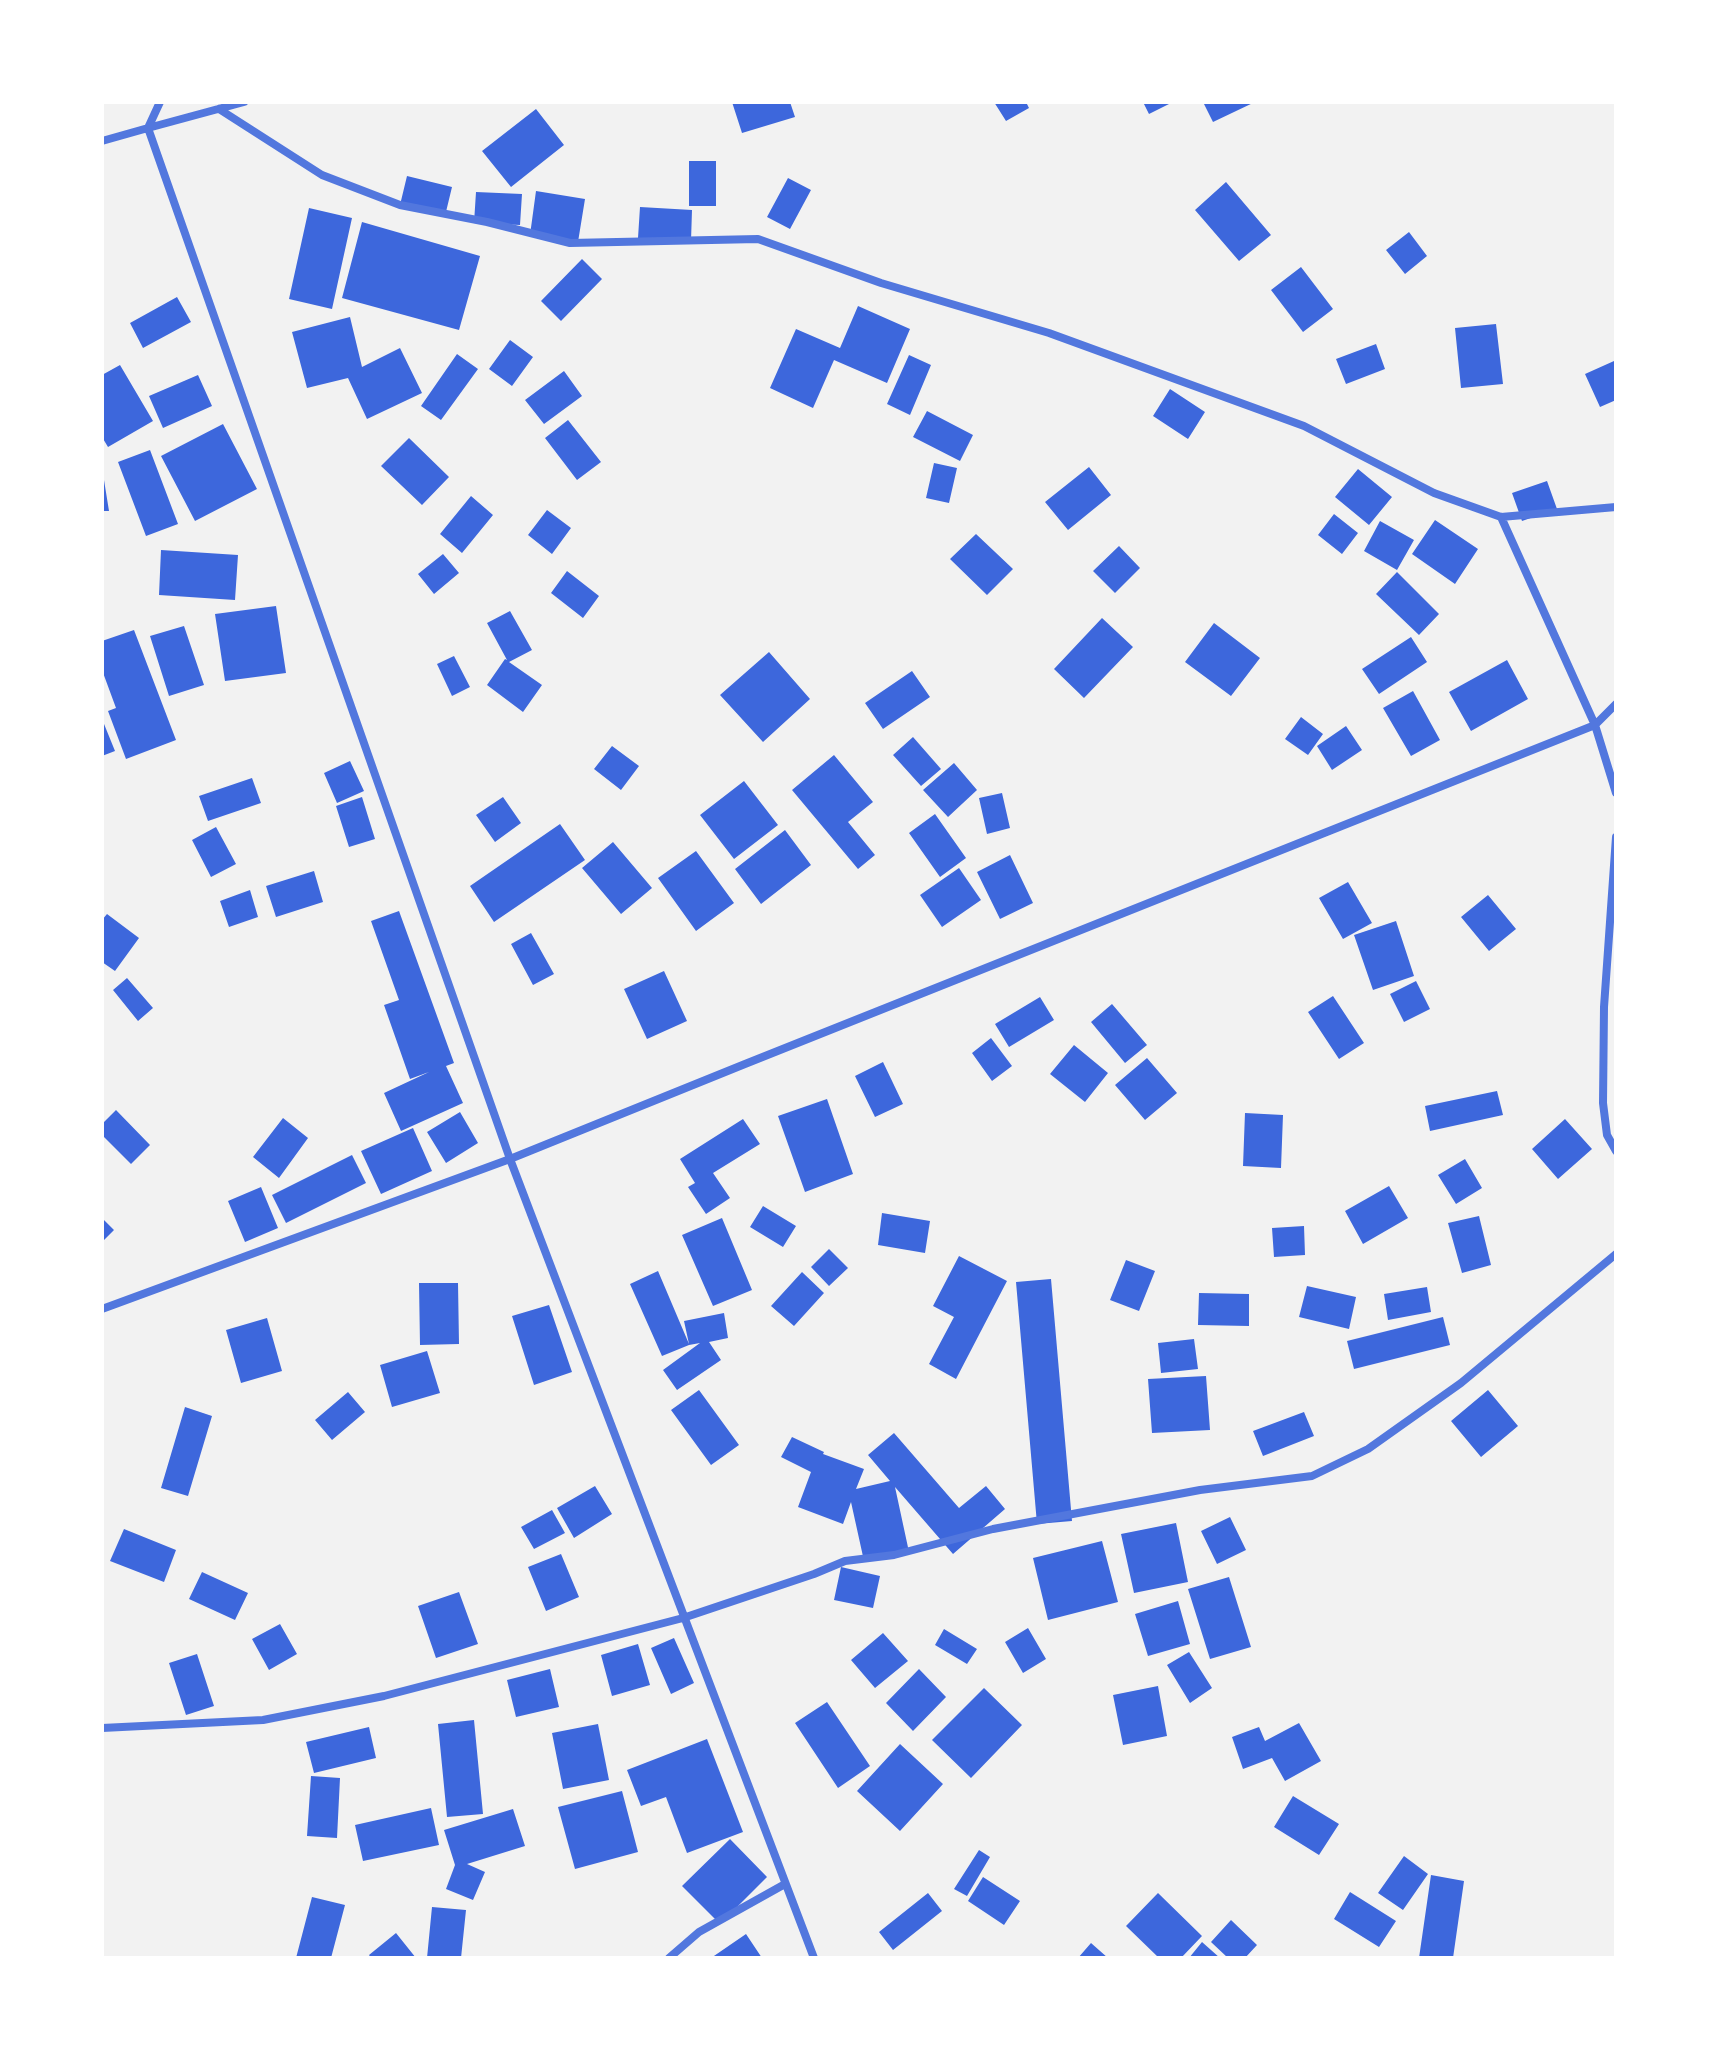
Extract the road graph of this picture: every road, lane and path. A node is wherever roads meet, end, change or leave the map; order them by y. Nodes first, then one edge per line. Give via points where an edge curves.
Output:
1 (160, 102) edge
2 (244, 102) edge
3 (219, 109) junction
4 (148, 128) junction
5 (102, 141) edge
6 (1616, 507) edge
7 (1501, 517) junction
8 (1616, 704) edge
9 (1595, 725) junction
10 (1616, 793) edge
11 (1616, 837) edge
12 (1616, 1151) edge
13 (510, 1159) junction
14 (1616, 1254) edge
15 (102, 1309) edge
16 (683, 1618) junction
17 (102, 1728) edge
18 (785, 1884) junction
19 (669, 1958) edge
20 (814, 1958) edge

1 - 4 street
2 - 3 street
3 - 4 street
3 - 7 street via 322,175 400,205 570,243 758,239 881,283 1049,333 1304,426 1434,493
4 - 5 street
4 - 13 street
6 - 7 street
7 - 9 street
8 - 9 street
9 - 10 street
9 - 13 street
11 - 12 street via 1603,1089 1607,1135
13 - 15 street
13 - 16 street
14 - 16 street via 1461,1383 1368,1449 1312,1476 1170,1496 845,1561
16 - 17 street via 384,1696 263,1720
16 - 18 street
18 - 19 street via 699,1932
18 - 20 street

